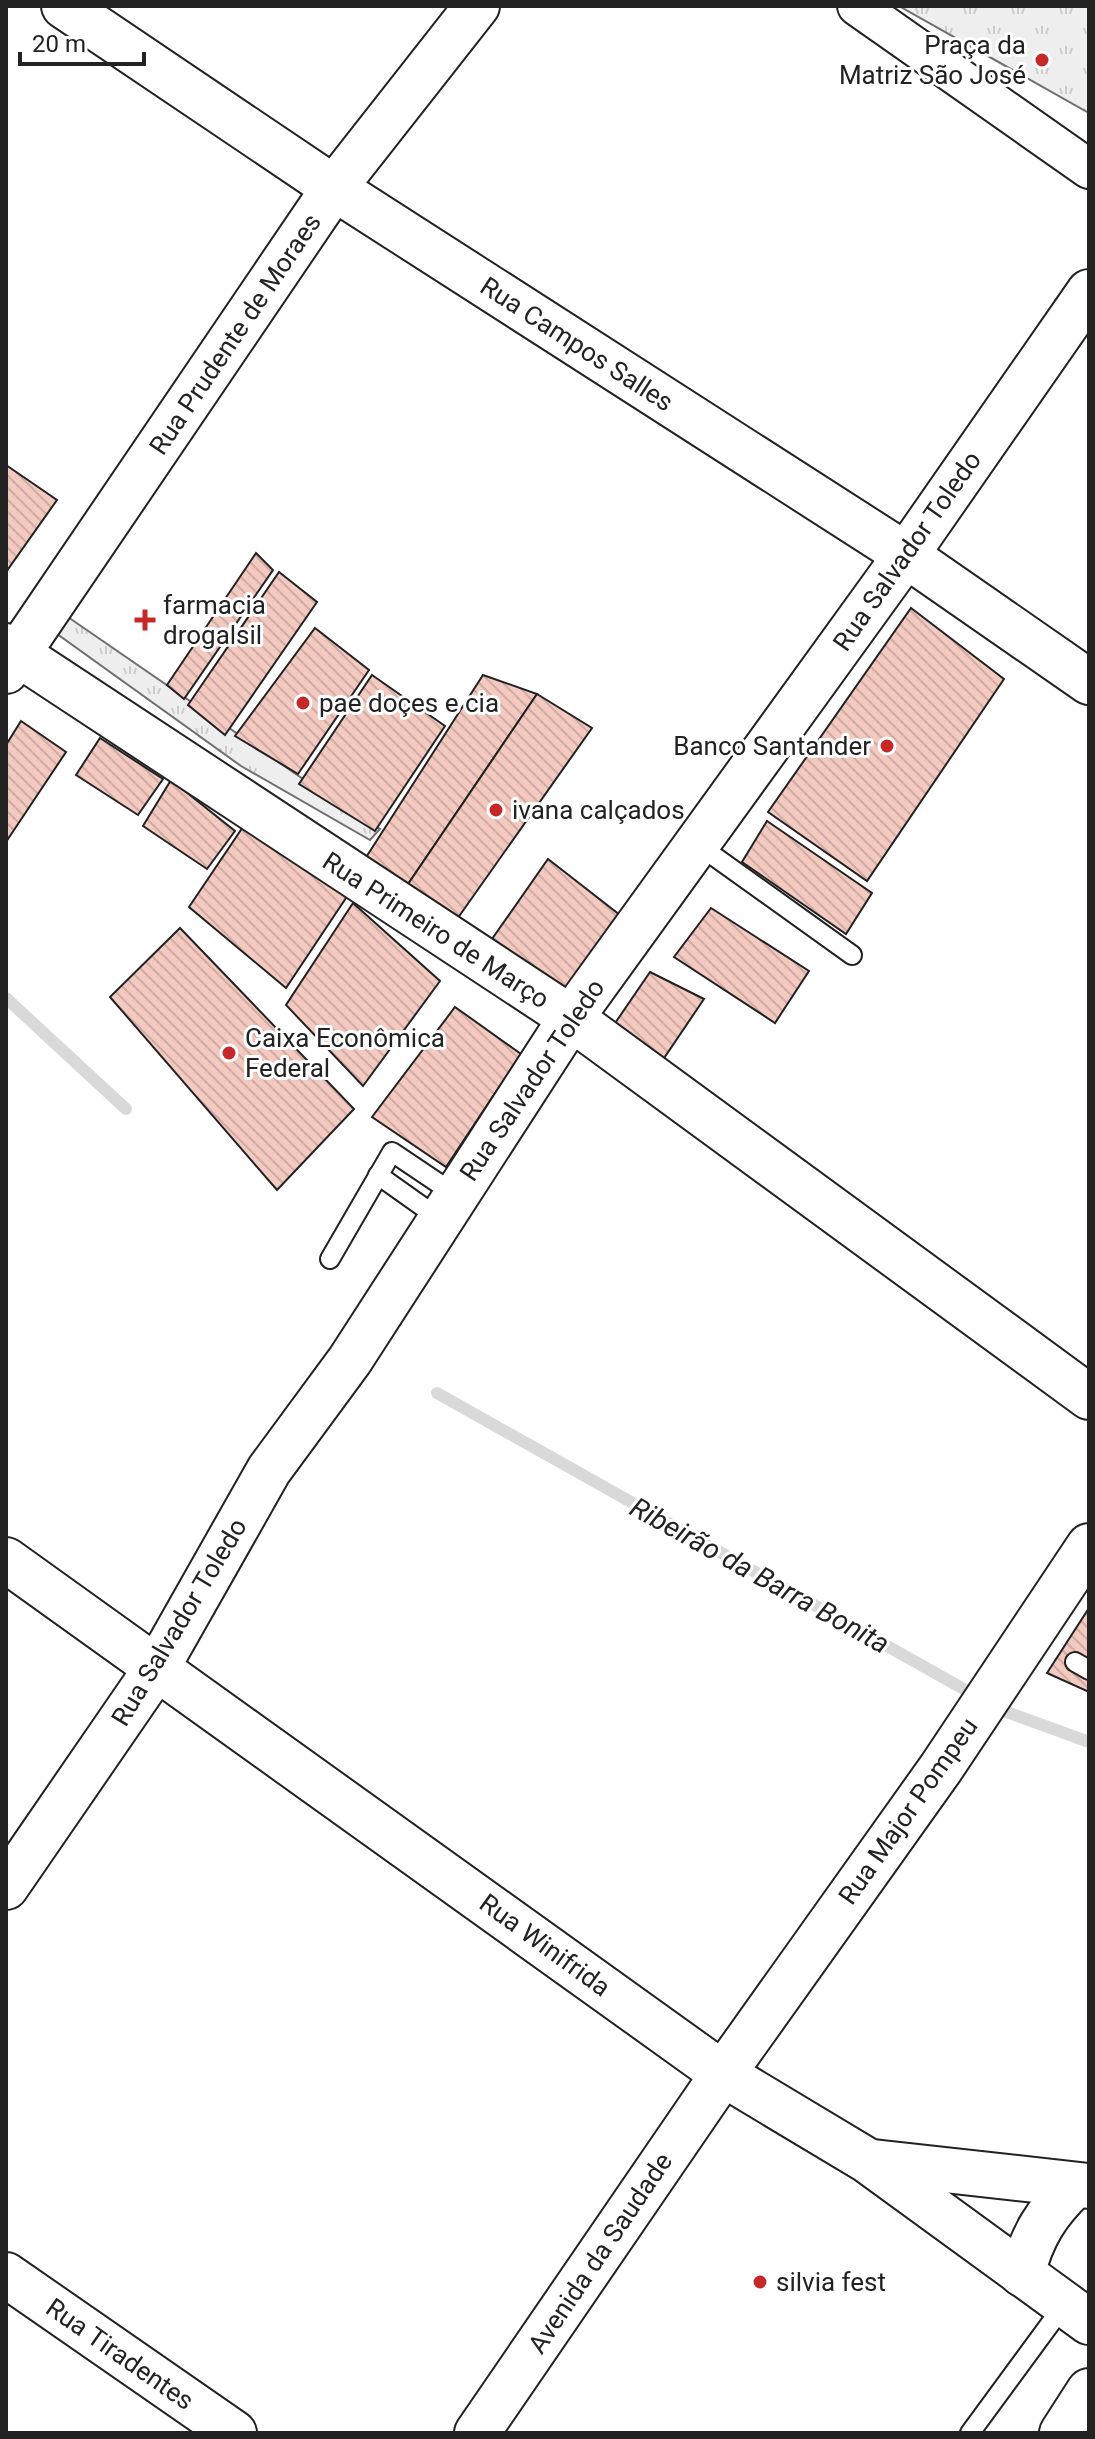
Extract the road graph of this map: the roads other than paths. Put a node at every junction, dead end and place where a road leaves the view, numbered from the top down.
1 (64, 6) edge
2 (477, 6) edge
3 (857, 6) edge
4 (1089, 169) edge
5 (334, 188) junction
6 (1089, 292) edge
7 (906, 555) junction
8 (10, 657) edge
9 (1089, 682) edge
10 (697, 844) junction
11 (852, 955) dead end
12 (571, 1018) junction
13 (378, 1175) junction
14 (448, 1207) junction
15 (330, 1259) dead end
16 (1089, 1397) edge
17 (1089, 1546) edge
18 (6, 1560) edge
19 (158, 1666) junction
20 (6, 1887) edge
21 (723, 2074) junction
22 (868, 2161) junction
23 (1081, 2186) edge
24 (1022, 2274) junction
25 (6, 2275) edge
26 (1077, 2313) edge
27 (1089, 2391) edge
28 (234, 2433) edge
29 (477, 2433) edge
30 (970, 2433) edge
31 (1062, 2433) edge

1 - 5 street, Rua Campos Salles
2 - 5 street, Rua Prudente de Moraes
3 - 4 street
5 - 7 street, Rua Campos Salles
5 - 8 street, Rua Prudente de Moraes
6 - 7 street, Rua Salvador Toledo
7 - 9 street, Rua Campos Salles
7 - 10 street, Rua Salvador Toledo
8 - 12 street, Rua Primeiro de Março
10 - 11 lane
10 - 12 street, Rua Salvador Toledo
12 - 14 street, Rua Salvador Toledo
12 - 16 street, Rua Primeiro de Março
13 - 14 lane
13 - 14 lane
13 - 15 lane
14 - 19 street, Rua Salvador Toledo
17 - 21 street, Rua Major Pompeu
18 - 19 street, Rua Winifrida
19 - 20 street, Rua Salvador Toledo
19 - 21 street, Rua Winifrida
21 - 22 street, Rua Winifrida
21 - 29 street, Avenida da Saudade
22 - 23 street
22 - 24 street, Rua Winifrida
23 - 24 street
24 - 26 street, Rua Winifrida
25 - 28 street, Rua Tiradentes
26 - 30 lane
27 - 31 street

